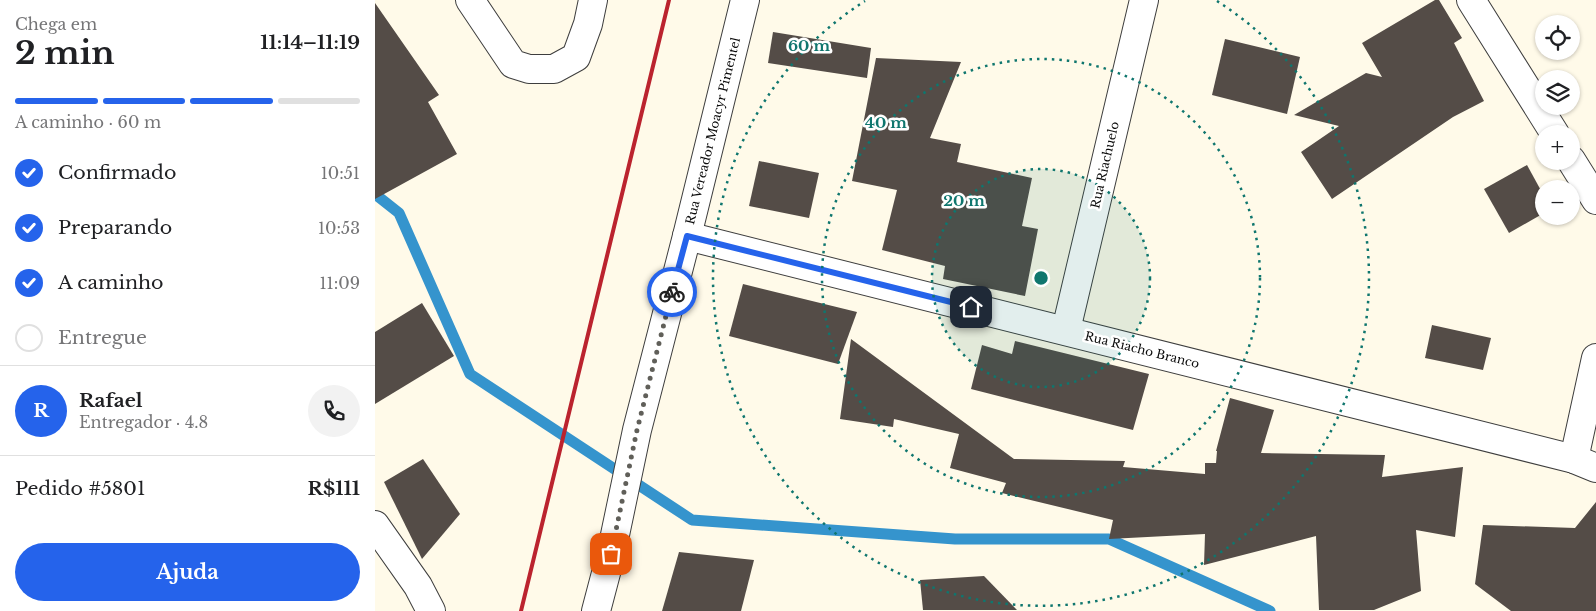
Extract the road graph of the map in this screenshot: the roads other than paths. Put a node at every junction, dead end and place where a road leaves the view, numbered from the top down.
1 (470, 0) edge
2 (593, 0) edge
3 (745, 0) edge
4 (1145, 0) edge
5 (1471, 0) edge
6 (1549, 125) edge
7 (1577, 170) edge
8 (1596, 200) edge
9 (687, 236) junction
10 (1066, 330) junction
11 (1596, 358) edge
12 (1585, 464) edge
13 (375, 525) edge
14 (431, 611) edge
15 (596, 611) edge

1 - 2 street
3 - 9 street, Rua Vereador Moacyr Pimentel
4 - 10 street, Rua Riachuelo
5 - 6 street
7 - 8 street
9 - 10 street, Rua Riacho Branco
9 - 15 street, Rua Vereador Moacyr Pimentel
10 - 12 street, Rua Riacho Branco
11 - 12 street
13 - 14 street

